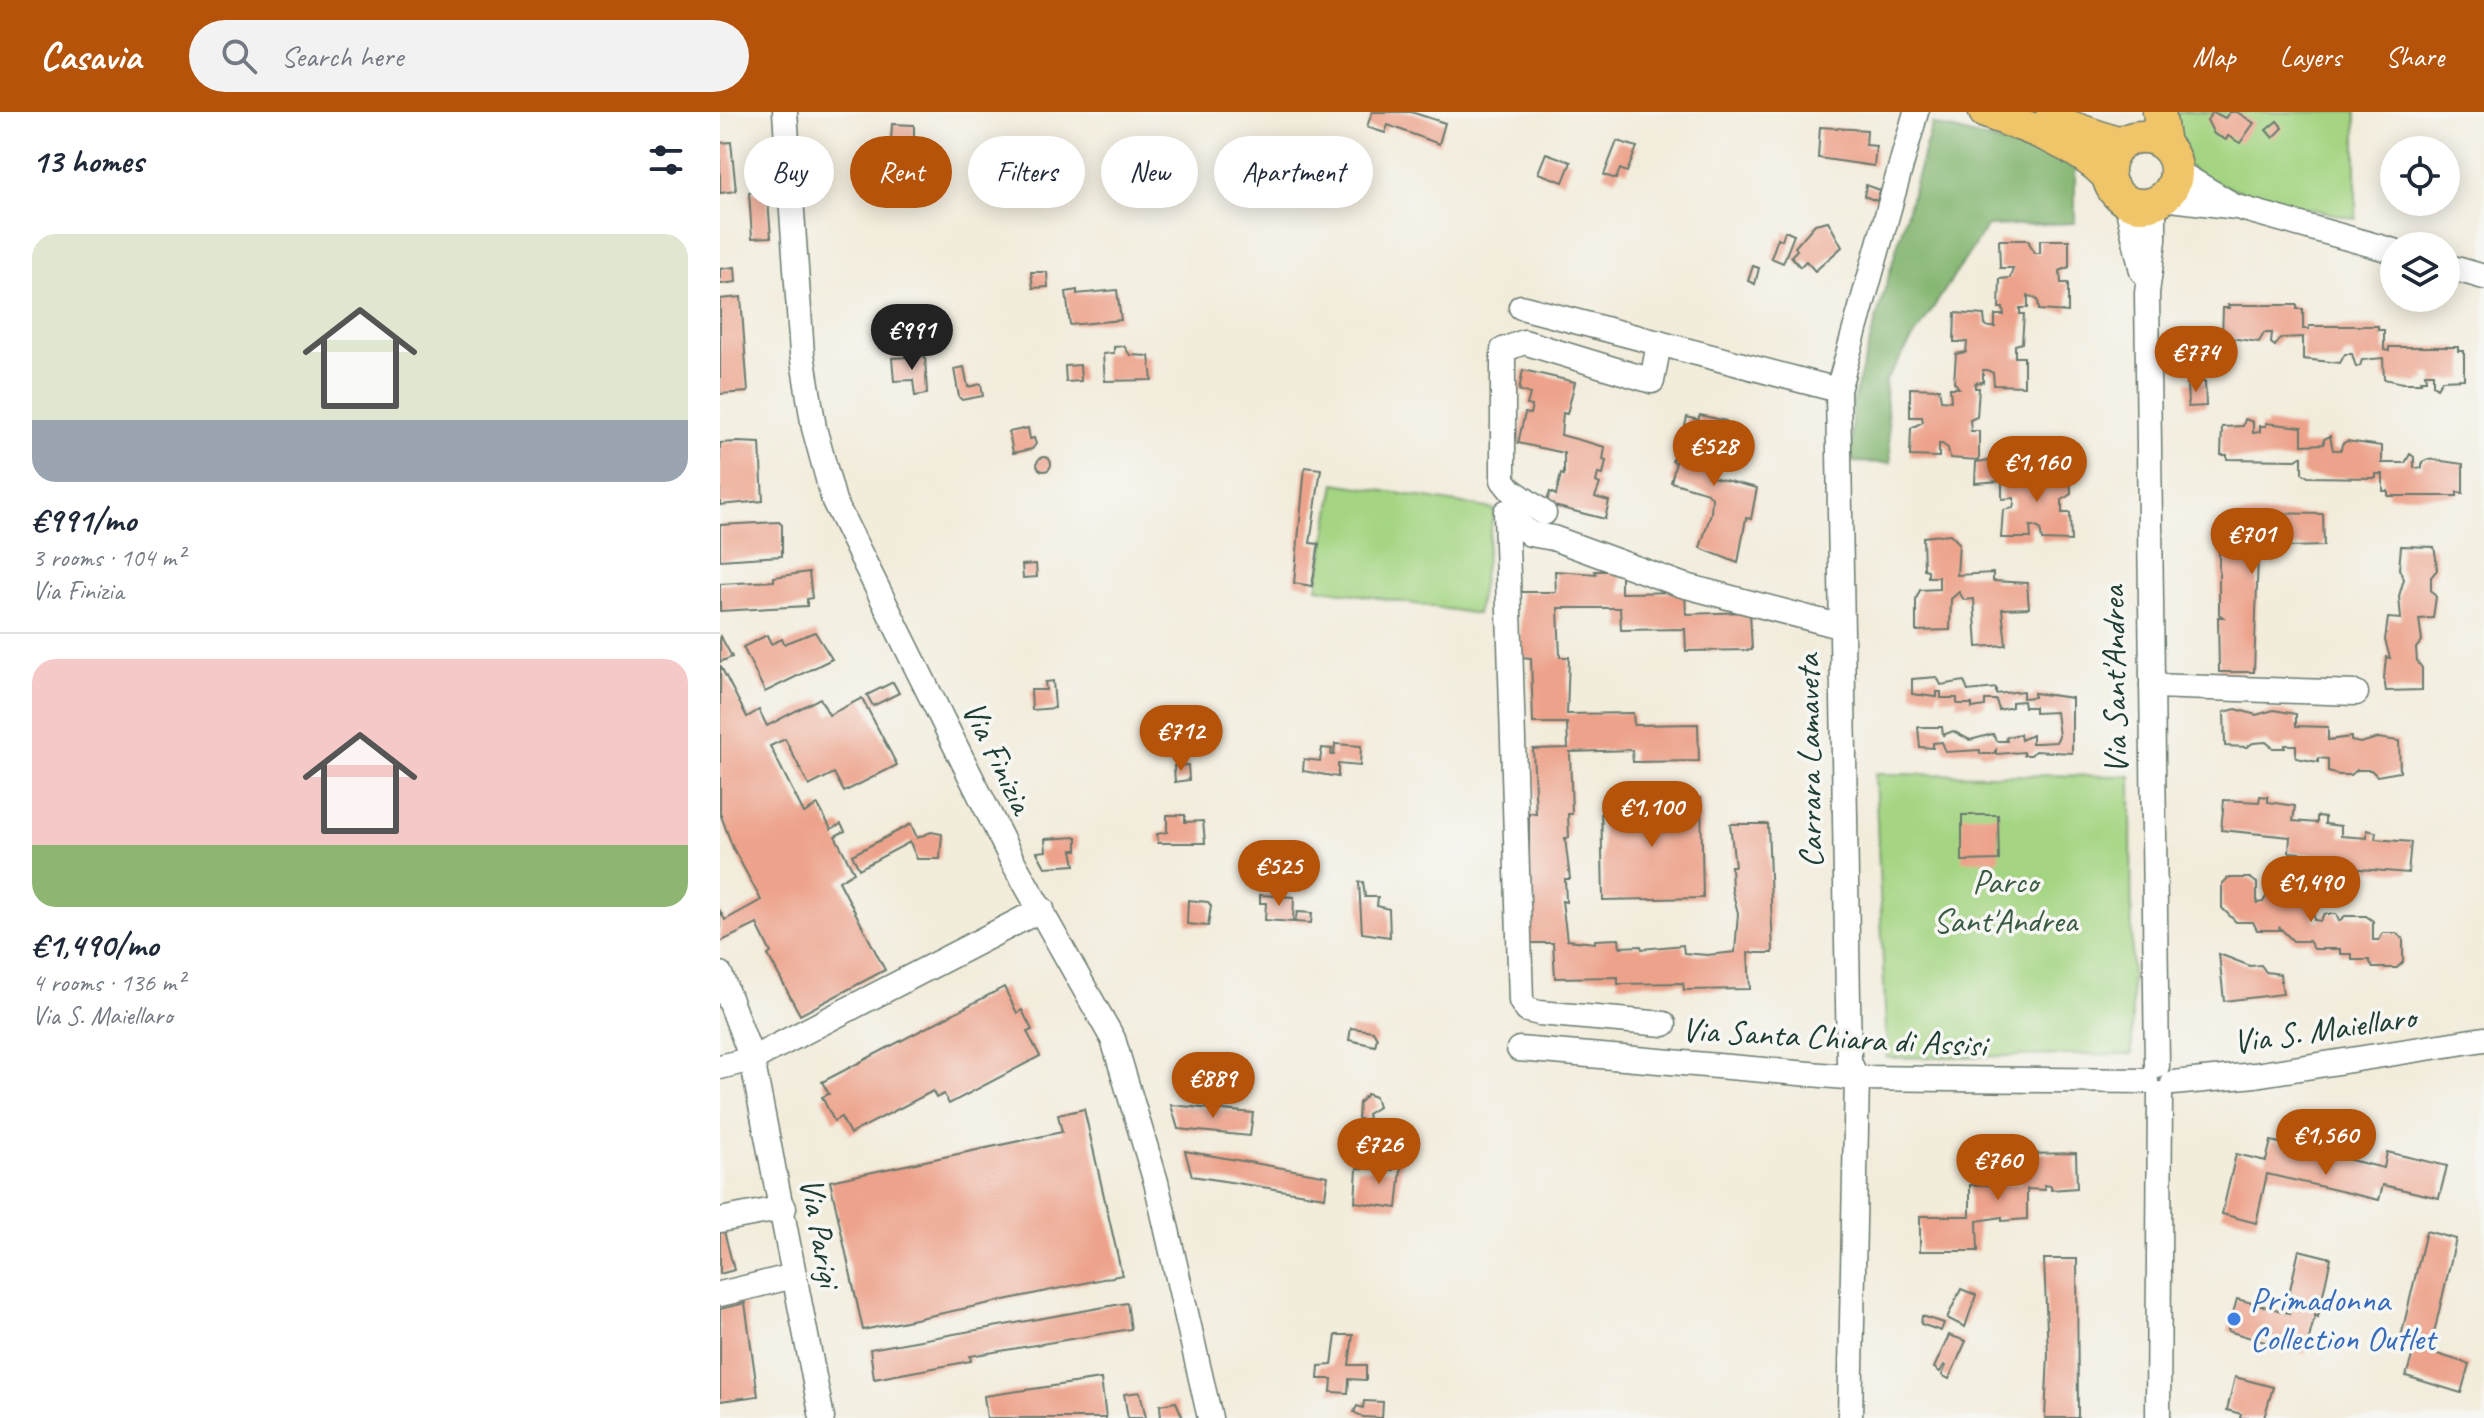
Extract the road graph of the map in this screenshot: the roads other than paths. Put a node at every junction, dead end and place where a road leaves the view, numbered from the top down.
1 (785, 112) edge
2 (1916, 112) edge
3 (1985, 112) edge
4 (2100, 112) edge
5 (2159, 112) edge
6 (2025, 126) junction
7 (2070, 127) junction
8 (2127, 131) edge
9 (2148, 182) junction
10 (2206, 205) junction
11 (2237, 207) junction
12 (2154, 240) junction
13 (2380, 247) edge
14 (2460, 270) edge
15 (2484, 277) edge
16 (2147, 293) junction
17 (1521, 307) dead end
18 (1659, 343) junction
19 (1838, 390) junction
20 (1544, 513) dead end
21 (1839, 626) junction
22 (2152, 686) junction
23 (2356, 693) dead end
24 (1042, 909) junction
25 (720, 974) edge
26 (1664, 1024) dead end
27 (2484, 1039) edge
28 (1519, 1049) dead end
29 (752, 1059) junction
30 (720, 1067) edge
31 (1857, 1078) junction
32 (2159, 1081) junction
33 (784, 1208) junction
34 (720, 1220) edge
35 (794, 1276) junction
36 (720, 1294) edge
37 (822, 1418) edge
38 (1210, 1418) edge
39 (1850, 1418) edge
40 (2158, 1418) edge

1 - 24 street, Via Finizia
2 - 19 street, Carrara Lamaveta
3 - 6 main road
4 - 7 main road
5 - 9 main road, Via Sant'Andrea
6 - 7 main road
6 - 9 main road
7 - 8 main road
8 - 9 main road
8 - 9 main road, Via Sant'Andrea
9 - 10 street
9 - 11 street
9 - 12 street, Via Sant'Andrea
9 - 16 street, Via Sant'Andrea
10 - 11 street
10 - 12 street
11 - 13 street
12 - 16 street, Via Sant'Andrea
14 - 15 street
16 - 22 street, Via Sant'Andrea
17 - 18 street
18 - 19 street
18 - 20 street
19 - 21 street, Carrara Lamaveta
21 - 26 street
21 - 31 street, Carrara Lamaveta
22 - 23 street
22 - 32 street, Via Sant'Andrea
24 - 29 street
24 - 38 street, Via Finizia
25 - 29 street, Via Parigi
27 - 32 street, Via S. Maiellaro
28 - 31 street, Via Santa Chiara di Assisi
29 - 30 street
29 - 33 street, Via Parigi
31 - 32 street, Via Santa Chiara di Assisi
31 - 39 street, Carrara Lamaveta
32 - 40 street, Via Sant'Andrea
33 - 34 street
33 - 35 street, Via Parigi
35 - 36 street
35 - 37 street, Via Parigi

